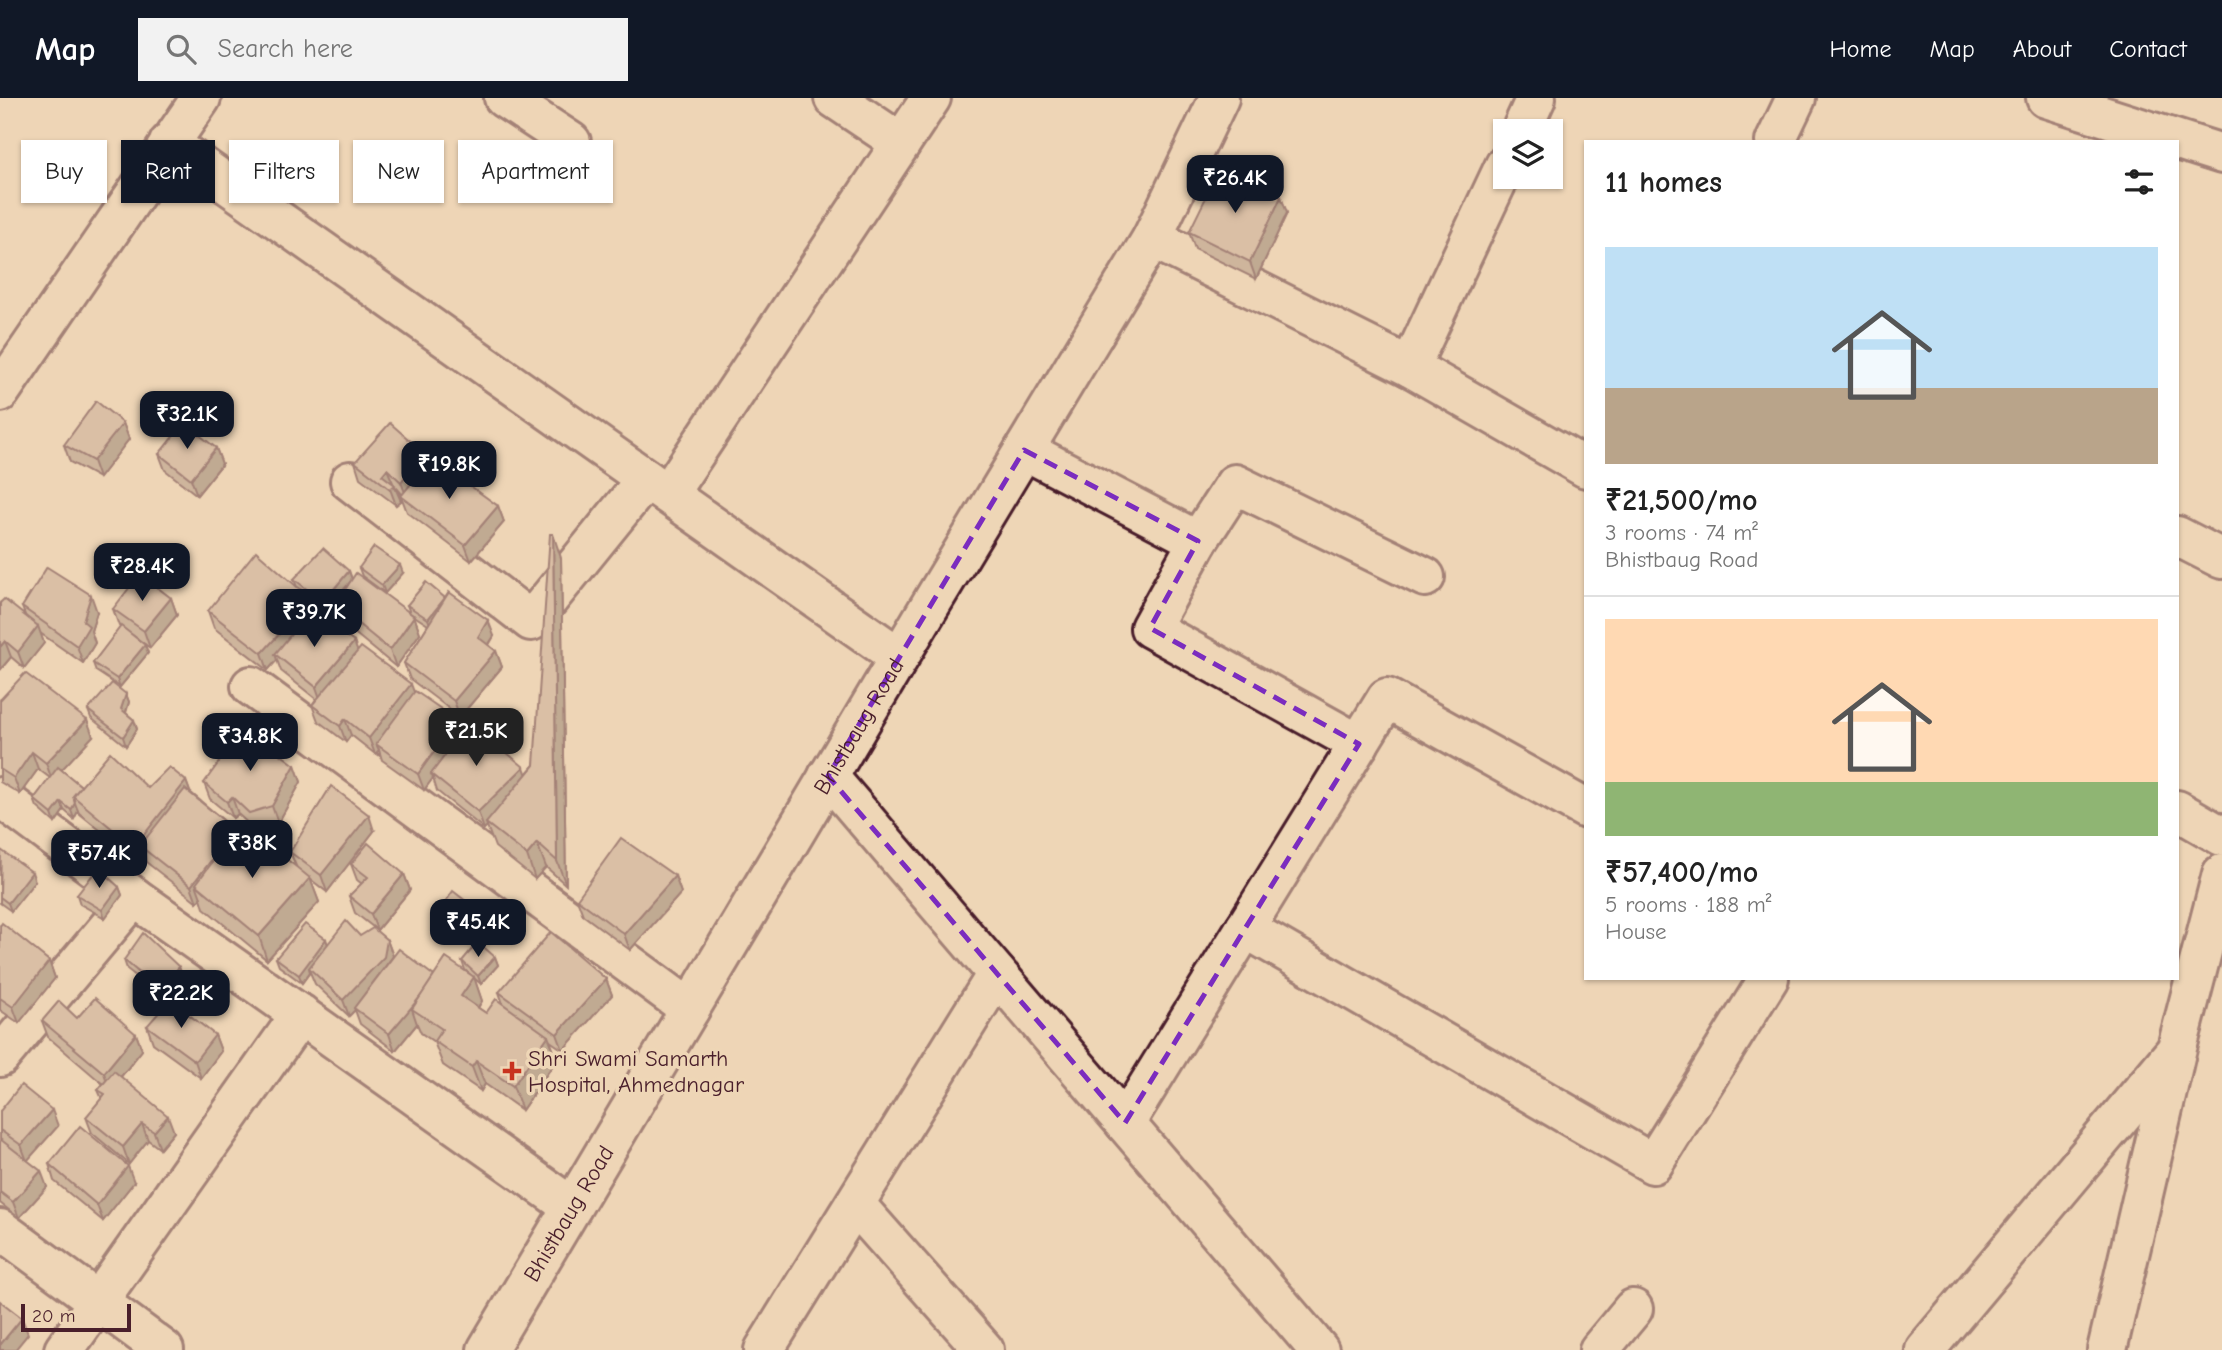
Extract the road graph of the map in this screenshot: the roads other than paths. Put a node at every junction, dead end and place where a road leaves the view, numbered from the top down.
1 (201, 98) edge
2 (504, 98) edge
3 (834, 98) edge
4 (931, 98) edge
5 (1219, 98) edge
6 (1536, 98) edge
7 (1796, 98) edge
8 (2046, 98) edge
9 (1526, 119) edge
10 (171, 140) edge
11 (568, 140) edge
12 (1776, 140) edge
13 (901, 143) junction
14 (2222, 153) edge
15 (215, 175) edge
16 (1493, 189) edge
17 (128, 203) edge
18 (1152, 238) junction
19 (1410, 367) junction
20 (0, 392) edge
21 (1024, 450) junction
22 (1584, 467) edge
23 (351, 481) dead end
24 (657, 486) junction
25 (2179, 537) edge
26 (1198, 541) junction
27 (2222, 559) edge
28 (1425, 577) dead end
29 (899, 657) junction
30 (251, 686) dead end
31 (1359, 744) junction
32 (828, 776) junction
33 (0, 797) edge
34 (1584, 808) edge
35 (2179, 811) edge
36 (2222, 836) edge
37 (2222, 874) edge
38 (134, 897) junction
39 (1245, 929) junction
40 (997, 974) junction
41 (1768, 980) edge
42 (690, 1009) junction
43 (301, 1014) junction
44 (2178, 1048) junction
45 (0, 1057) edge
46 (1125, 1122) junction
47 (855, 1204) junction
48 (572, 1207) junction
49 (0, 1229) edge
50 (98, 1301) junction
51 (1633, 1310) dead end
52 (64, 1350) edge
53 (164, 1350) edge
54 (487, 1350) edge
55 (764, 1350) edge
56 (984, 1350) edge
57 (1319, 1350) edge
58 (1599, 1350) edge
59 (1925, 1350) edge
60 (2108, 1350) edge

1 - 10 street
2 - 11 street
3 - 13 street
4 - 13 street
5 - 18 street, Bhistbaug Road
6 - 9 street
7 - 12 street
8 - 14 street
13 - 24 street
15 - 24 street
16 - 19 street
17 - 20 street
18 - 19 street
18 - 21 street, Bhistbaug Road
19 - 22 street
21 - 26 street
21 - 29 street, Bhistbaug Road
23 - 24 street
24 - 29 street
25 - 27 street
26 - 28 street
26 - 31 street
29 - 32 street, Bhistbaug Road
30 - 42 street
31 - 34 street
31 - 39 street
32 - 40 street
32 - 42 street, Bhistbaug Road
33 - 38 street
35 - 36 street
37 - 44 street
38 - 43 street
38 - 45 street
39 - 41 street
39 - 46 street
40 - 46 street
40 - 47 street
42 - 48 street, Bhistbaug Road
43 - 48 street
43 - 50 street
44 - 59 street
44 - 60 street
46 - 57 street
47 - 55 street
47 - 56 street
48 - 54 street, Bhistbaug Road
49 - 50 street
50 - 52 street
50 - 53 street
51 - 58 street

